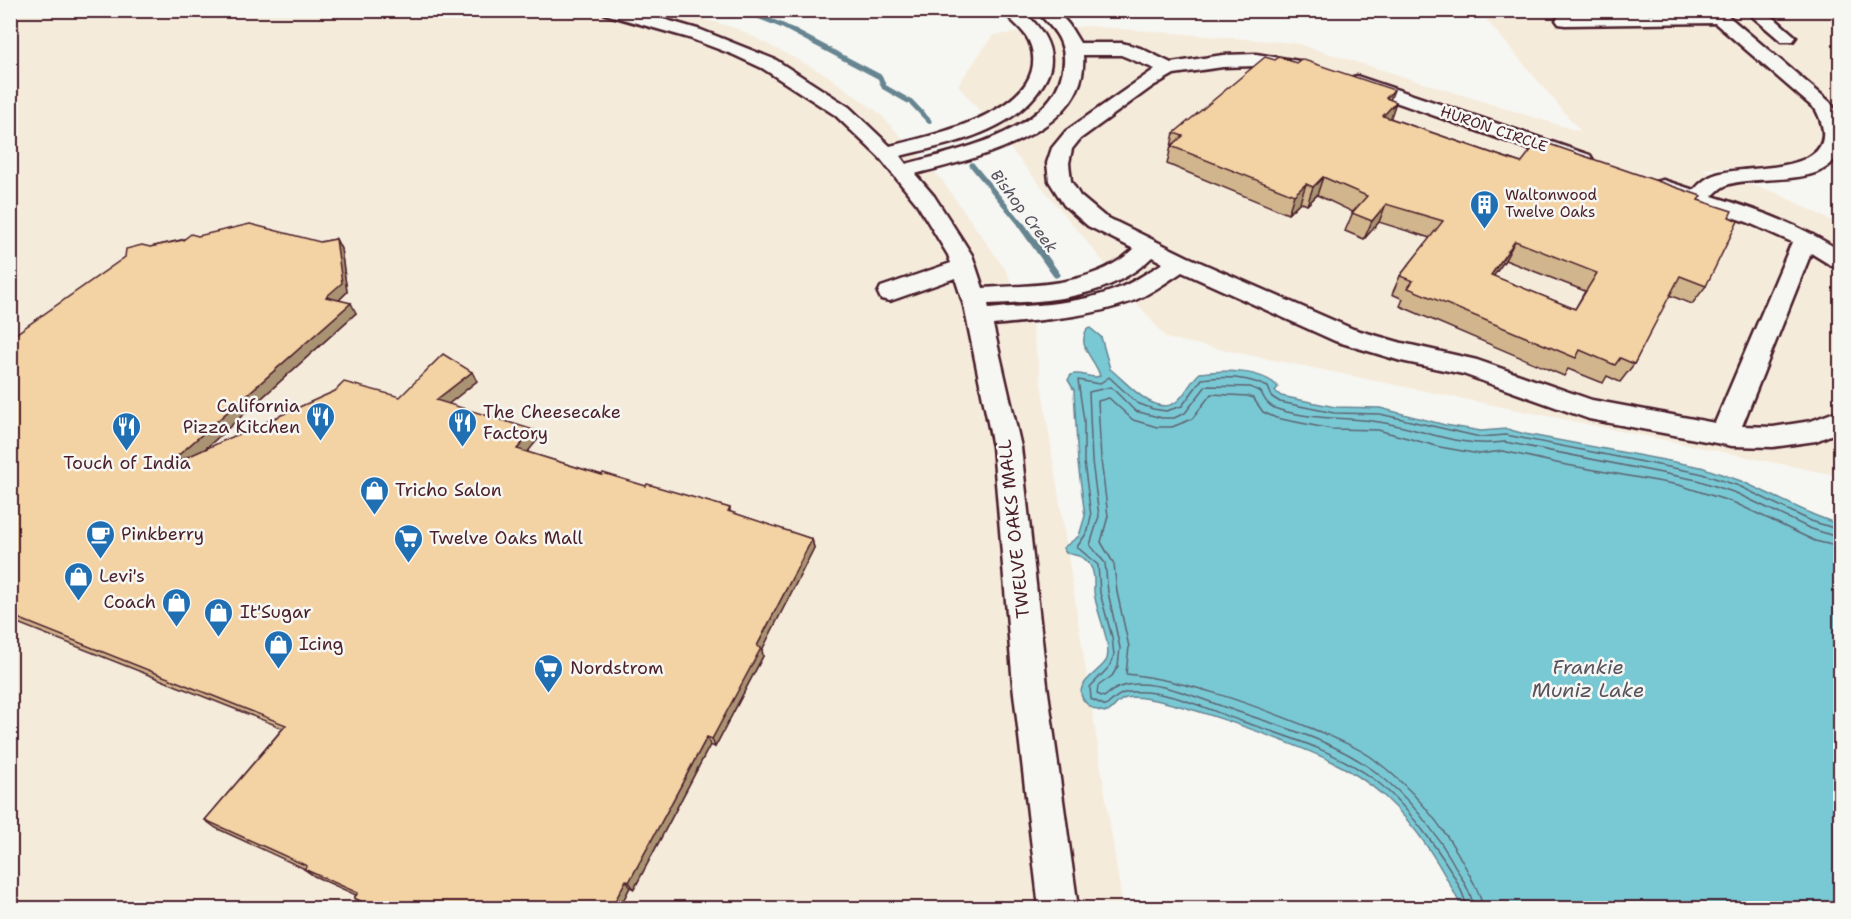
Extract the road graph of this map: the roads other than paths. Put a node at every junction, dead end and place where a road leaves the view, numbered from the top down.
1 (611, 10) edge
2 (1011, 10) edge
3 (1045, 10) edge
4 (1753, 10) edge
5 (1715, 14) edge
6 (1565, 20) dead end
7 (1787, 38) dead end
8 (1073, 49) junction
9 (1169, 69) junction
10 (1321, 71) edge
11 (1343, 78) edge
12 (893, 162) junction
13 (1597, 165) edge
14 (1642, 180) edge
15 (1697, 199) junction
16 (1805, 239) junction
17 (1149, 247) junction
18 (1840, 261) edge
19 (1180, 262) junction
20 (963, 267) junction
21 (890, 293) dead end
22 (976, 308) junction
23 (1840, 420) edge
24 (1724, 435) junction
25 (1058, 909) edge

1 - 12 street, TWELVE OAKS MALL
2 - 12 street
3 - 8 street
4 - 7 street
5 - 6 street
5 - 15 street
8 - 9 street
8 - 12 street
9 - 10 street
9 - 17 street
11 - 13 street, HURON CIRCLE
12 - 20 street, TWELVE OAKS MALL
14 - 15 street
15 - 16 street
16 - 18 street
16 - 24 street
17 - 19 street
17 - 22 street
19 - 22 street
19 - 24 street
20 - 21 street
20 - 22 street, TWELVE OAKS MALL
22 - 25 street, TWELVE OAKS MALL
23 - 24 street

